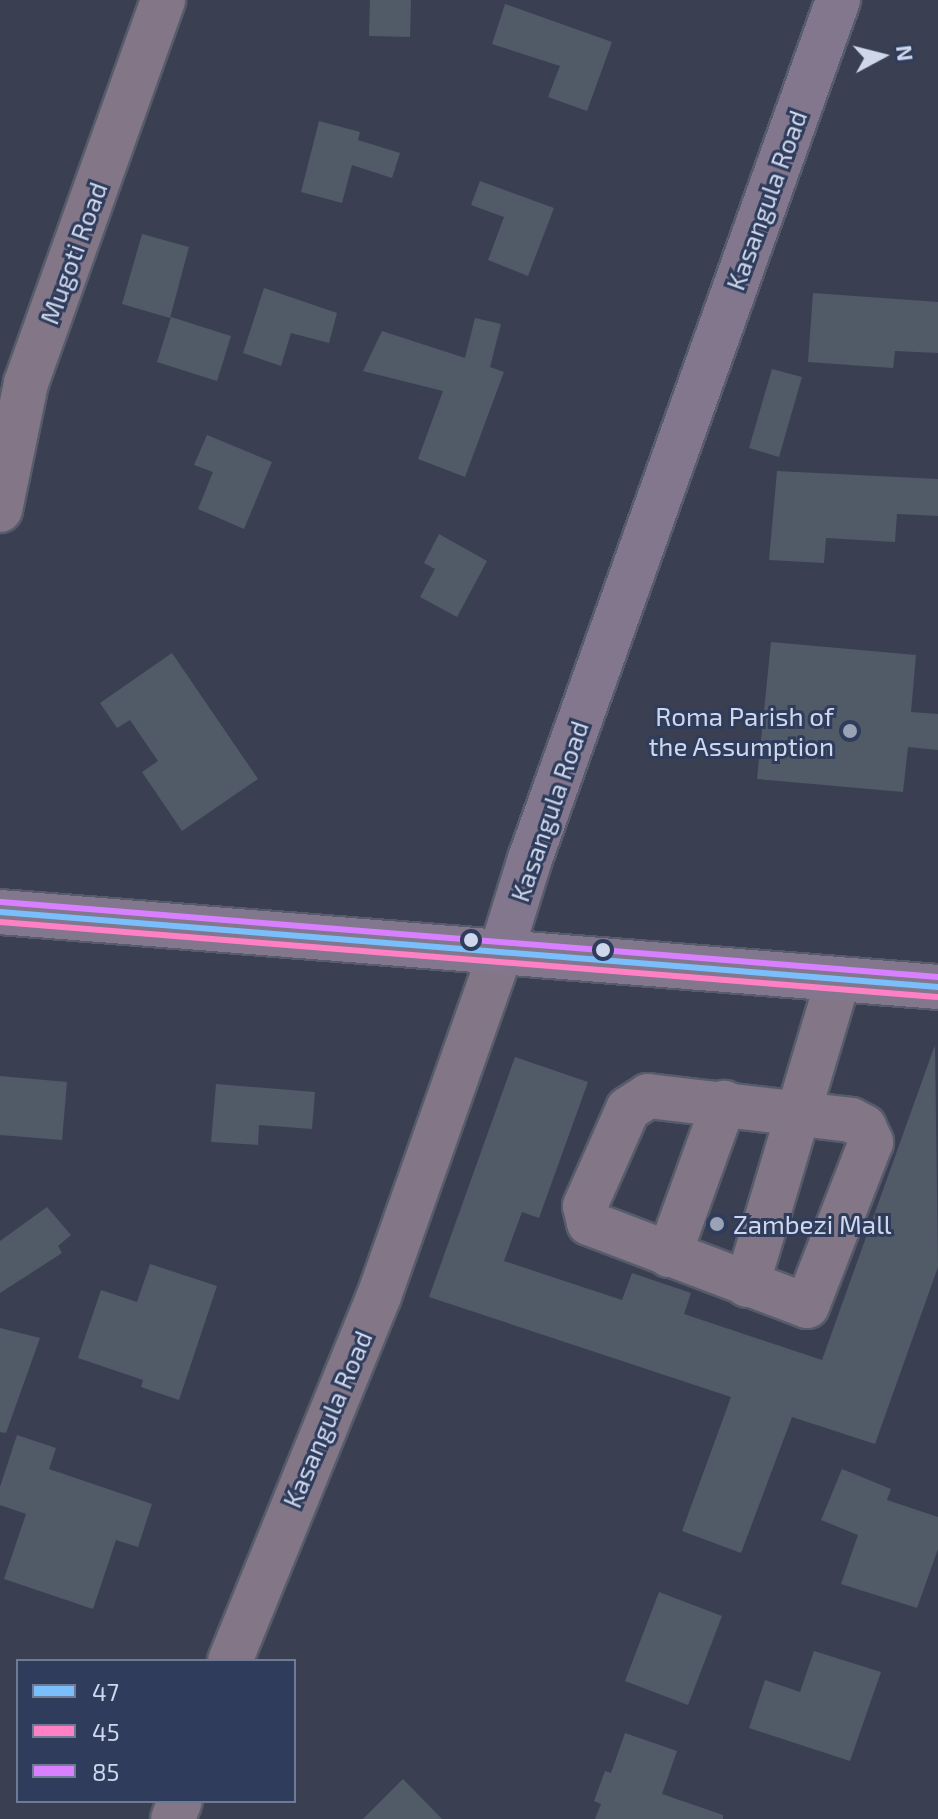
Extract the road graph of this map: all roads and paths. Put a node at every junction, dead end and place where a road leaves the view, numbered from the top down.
1 (163, 0) edge
2 (838, 0) edge
3 (0, 510) edge
4 (0, 912) edge
5 (501, 952) junction
6 (838, 980) junction
7 (938, 987) edge
8 (724, 1103) junction
9 (800, 1114) junction
10 (669, 1255) junction
11 (747, 1285) junction
12 (231, 1659) edge

1 - 3 street, Mugoti Road
2 - 5 main road, Kasangula Road
4 - 5 main road
5 - 6 main road
5 - 12 street, Kasangula Road
6 - 7 main road
6 - 9 street
8 - 9 street
8 - 10 street
8 - 10 street
9 - 11 street
9 - 11 street
10 - 11 street

